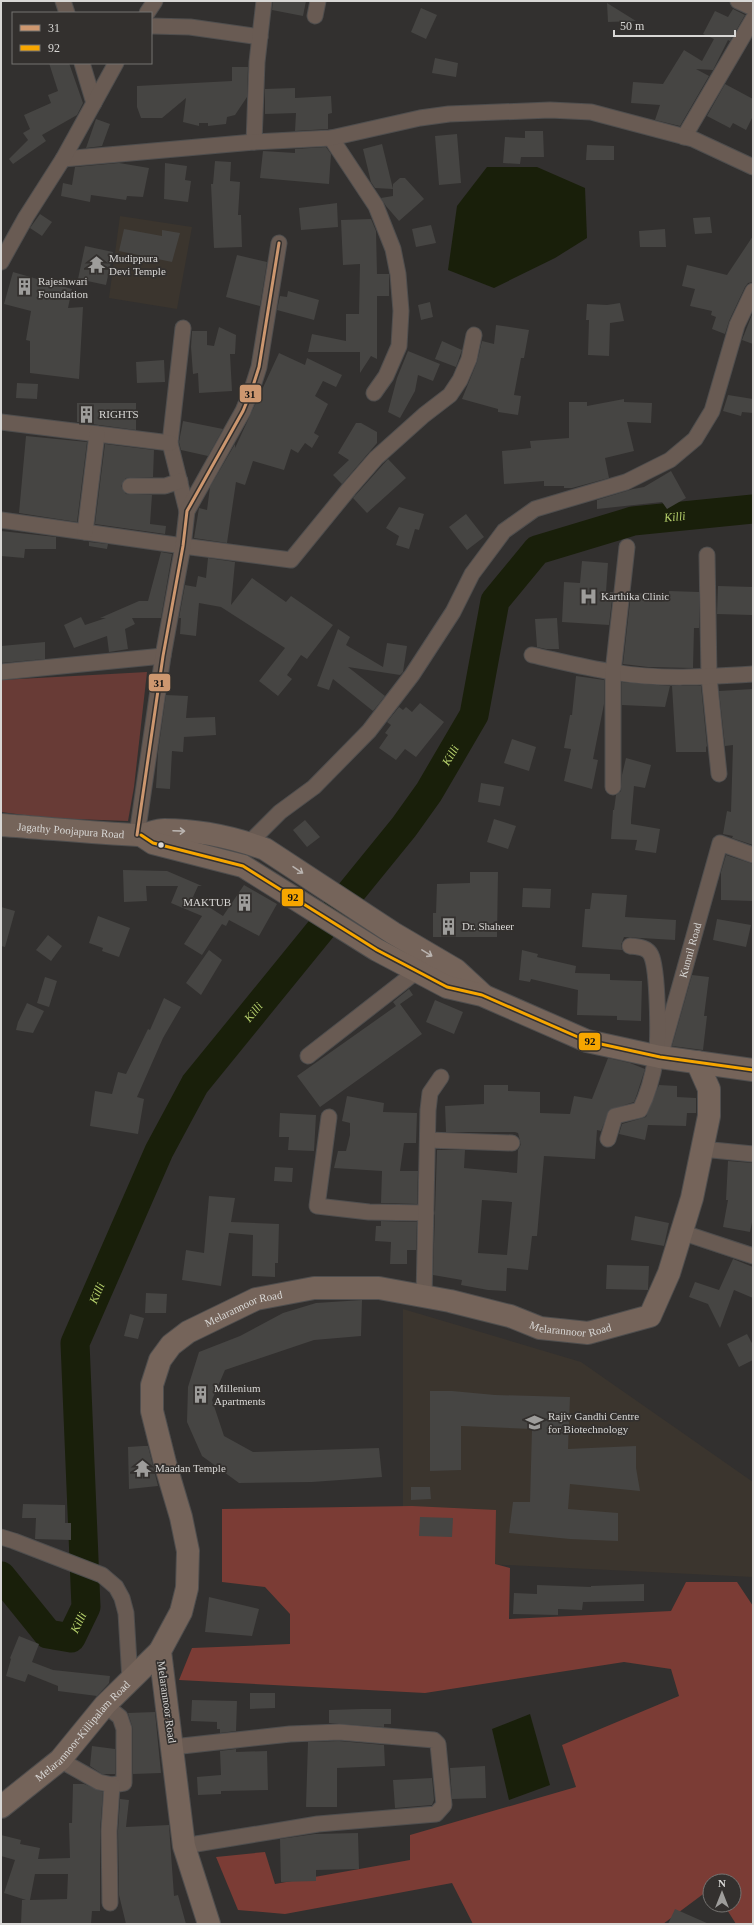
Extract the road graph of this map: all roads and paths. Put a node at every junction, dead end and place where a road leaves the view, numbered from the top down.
1 (64, 1) edge
2 (155, 1) edge
3 (264, 1) edge
4 (738, 1) edge
5 (753, 8) edge
6 (67, 12) edge
7 (148, 12) edge
8 (753, 19) edge
9 (152, 26) edge
10 (260, 37) junction
11 (82, 64) edge
12 (115, 64) edge
13 (94, 103) junction
14 (684, 137) junction
15 (331, 138) junction
16 (254, 142) junction
17 (63, 159) junction
18 (753, 167) edge
19 (279, 243) dead end
20 (1, 262) edge
21 (753, 291) edge
22 (183, 328) dead end
23 (474, 335) dead end
24 (374, 393) dead end
25 (1, 422) edge
26 (97, 434) junction
27 (170, 443) junction
28 (180, 481) junction
29 (130, 486) dead end
30 (187, 512) junction
31 (1, 520) edge
32 (85, 532) junction
33 (183, 546) junction
34 (627, 547) dead end
35 (707, 555) dead end
36 (532, 655) dead end
37 (163, 656) junction
38 (1, 672) edge
39 (613, 672) junction
40 (753, 674) edge
41 (709, 677) junction
42 (719, 774) dead end
43 (613, 786) dead end
44 (1, 825) edge
45 (139, 835) junction
46 (257, 846) junction
47 (753, 855) edge
48 (630, 946) dead end
49 (417, 971) junction
50 (482, 995) junction
51 (308, 1056) dead end
52 (658, 1057) junction
53 (697, 1062) junction
54 (753, 1070) edge
55 (441, 1077) dead end
56 (329, 1117) dead end
57 (608, 1139) dead end
58 (428, 1140) junction
59 (512, 1143) dead end
60 (702, 1149) junction
61 (753, 1154) edge
62 (426, 1213) junction
63 (681, 1232) junction
64 (753, 1256) edge
65 (424, 1297) junction
66 (1, 1537) edge
67 (160, 1651) junction
68 (130, 1680) junction
69 (105, 1705) junction
70 (173, 1747) junction
71 (60, 1760) junction
72 (112, 1785) junction
73 (1, 1807) edge
74 (184, 1846) junction
75 (110, 1903) dead end
76 (209, 1924) edge

1 - 6 street
2 - 7 street
3 - 10 street
4 - 5 street
8 - 14 street
9 - 10 street
10 - 16 street
11 - 13 street
12 - 13 street
13 - 17 street
14 - 15 street
14 - 18 street
15 - 16 street
15 - 24 street
16 - 17 street
17 - 20 street
19 - 30 street
21 - 46 street
22 - 27 street
23 - 33 street
25 - 26 street
26 - 27 street
26 - 32 street
27 - 28 street
28 - 29 street
28 - 30 street
30 - 33 street
31 - 32 street
32 - 33 street
33 - 37 street
34 - 39 street
35 - 41 street
36 - 39 street
37 - 38 street
37 - 45 street
39 - 41 street
39 - 43 street
40 - 41 street
41 - 42 street
44 - 45 street, Jagathy Poojapura Road
45 -> 46 street
45 - 49 street
46 -> 50 street
47 - 52 street, Kunnil Road
48 - 52 street
49 - 50 street
49 - 51 street
50 - 52 street
52 - 53 street
52 - 57 street
53 - 54 street
53 - 60 street, Melarannoor Road
55 - 58 street
56 - 62 street
58 - 59 street
58 - 62 street
60 - 61 street
60 - 63 street, Melarannoor Road
62 - 65 street
63 - 64 street
63 - 65 street, Melarannoor Road
65 - 67 street, Melarannoor Road
66 - 68 street
67 - 68 street, Melarannoor-Killipalam Road
67 - 70 street, Melarannoor Road
68 - 69 street, Melarannoor-Killipalam Road
69 - 71 street, Melarannoor-Killipalam Road
69 - 72 street
70 - 74 street, Melarannoor Road
70 - 74 street
71 - 72 street
71 - 73 street, Melarannoor-Killipalam Road
72 - 75 street
74 - 76 street, Melarannoor Road

